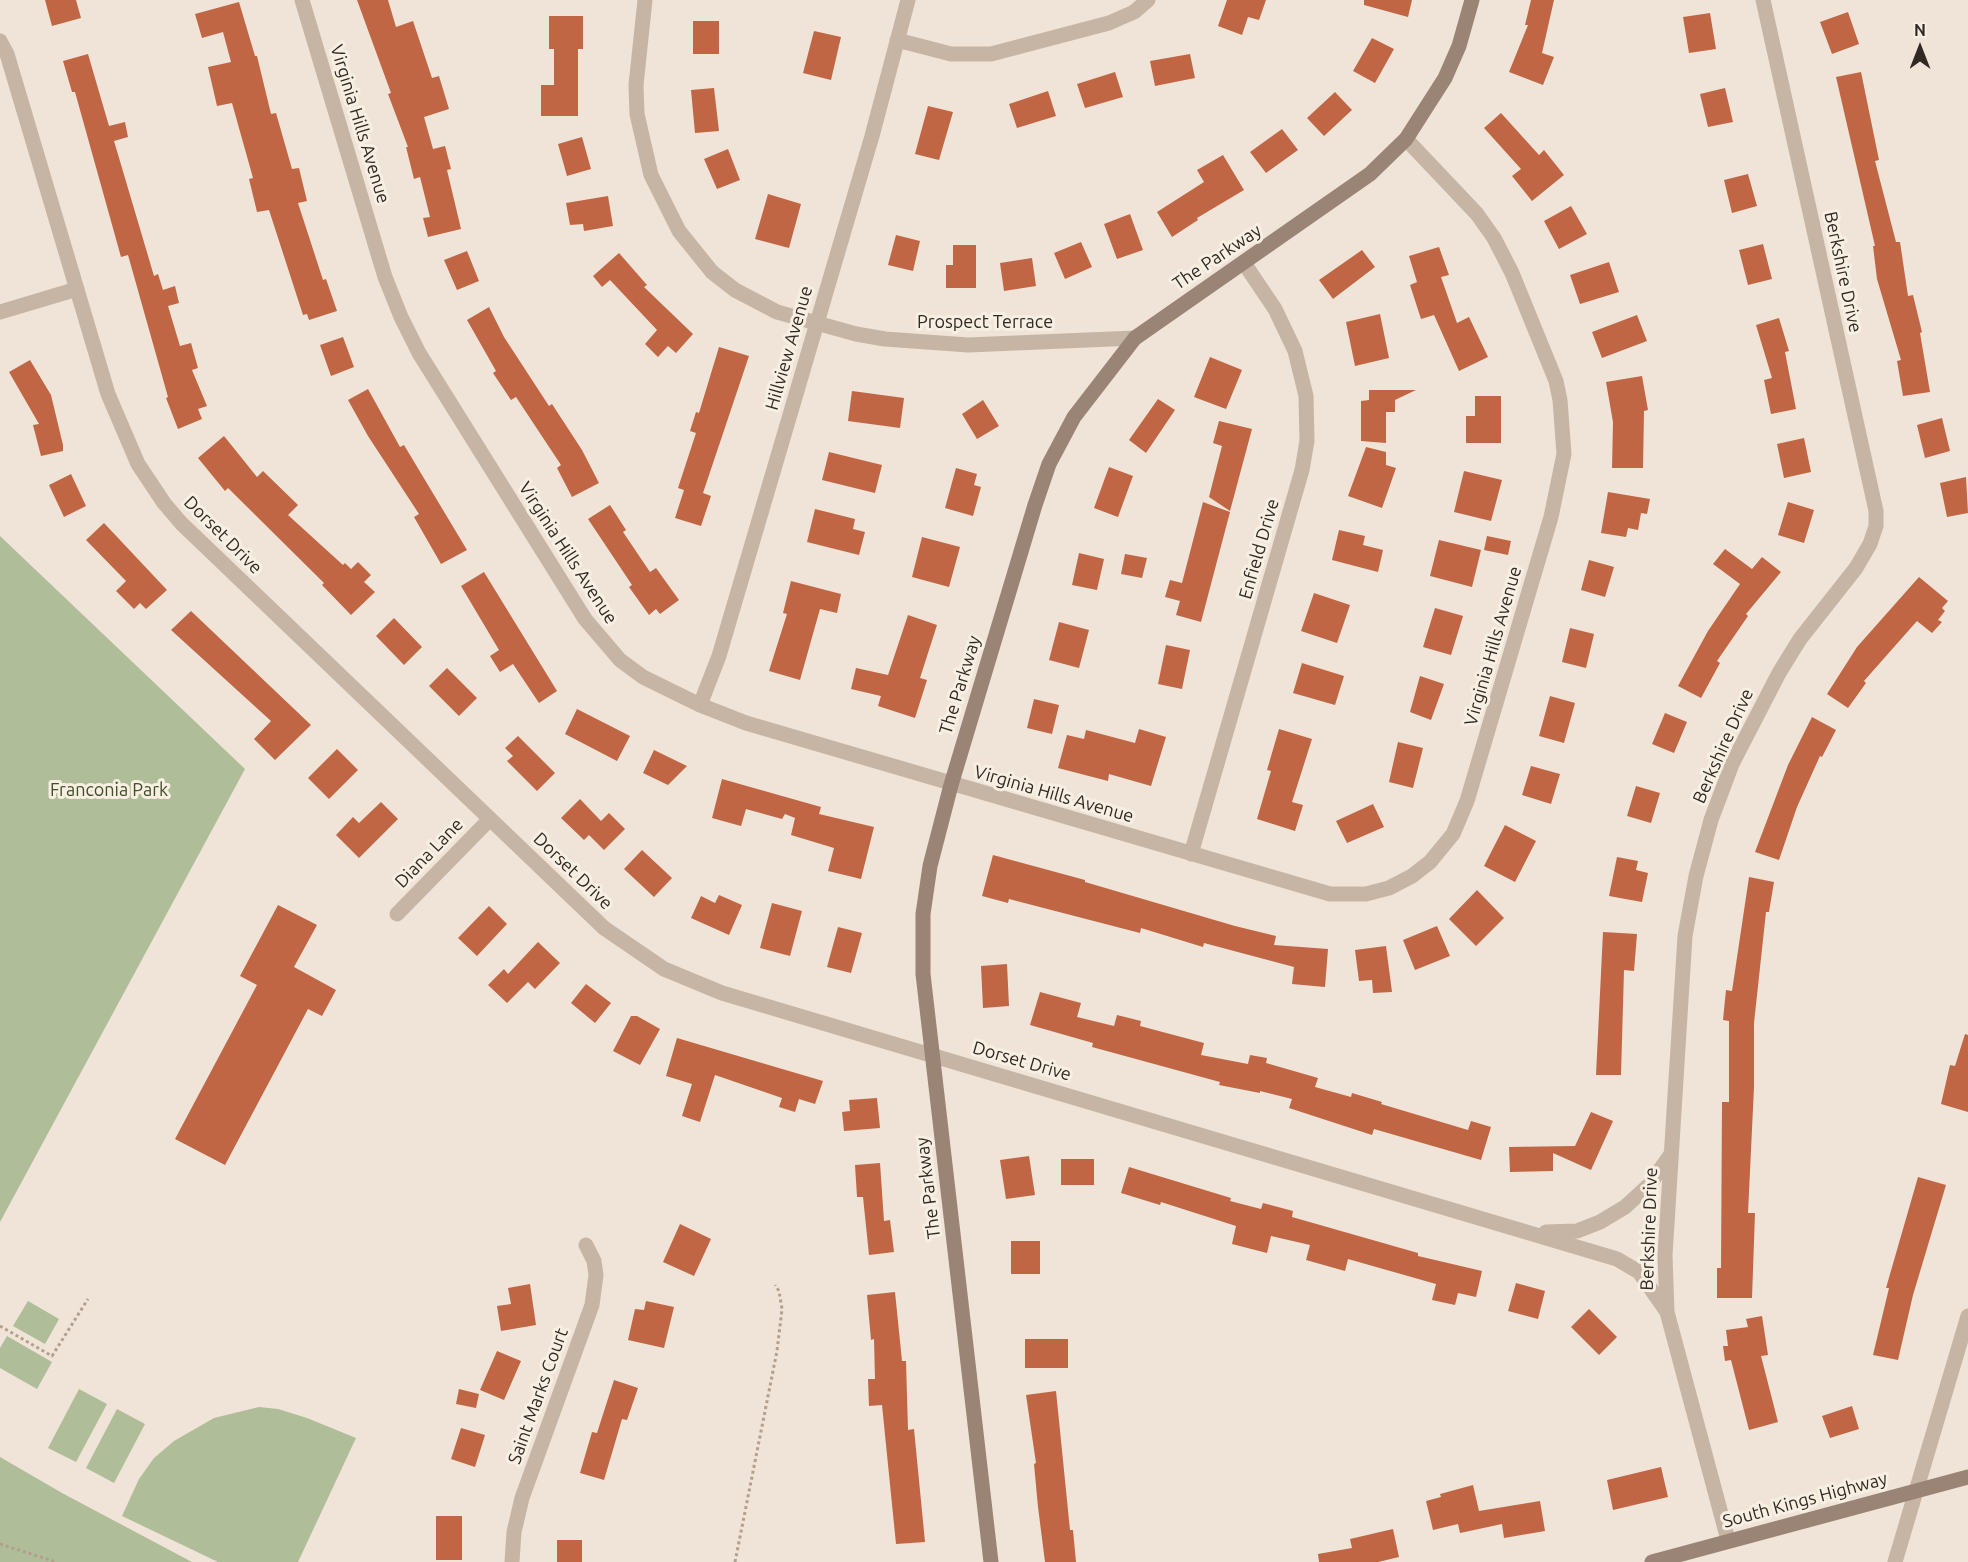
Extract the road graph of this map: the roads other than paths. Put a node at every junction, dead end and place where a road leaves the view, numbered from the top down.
1 (302, 0) edge
2 (645, 0) edge
3 (908, 0) edge
4 (1148, 0) edge
5 (1473, 0) edge
6 (1764, 0) edge
7 (0, 40) edge
8 (897, 40) junction
9 (1406, 139) junction
10 (1244, 263) junction
11 (77, 289) junction
12 (0, 312) edge
13 (817, 323) junction
14 (1135, 338) junction
15 (700, 705) junction
16 (951, 785) junction
17 (490, 819) junction
18 (1191, 854) junction
19 (397, 914) dead end
20 (932, 1055) junction
21 (1671, 1153) junction
22 (1534, 1233) junction
23 (586, 1245) dead end
24 (1667, 1312) junction
25 (1968, 1316) edge
26 (1968, 1476) edge
27 (1916, 1490) junction
28 (1728, 1540) junction
29 (512, 1562) edge
30 (991, 1562) edge
31 (1653, 1562) edge
32 (1895, 1562) edge

1 - 15 street, Virginia Hills Avenue
2 - 13 street, Prospect Terrace
3 - 8 street, Hillview Avenue
4 - 8 street
5 - 9 street, The Parkway
6 - 21 street, Berkshire Drive
7 - 11 street, Dorset Drive
8 - 13 street, Hillview Avenue
9 - 10 street, The Parkway
9 - 18 street, Virginia Hills Avenue
10 - 14 street, The Parkway
10 - 18 street, Enfield Drive
11 - 12 street
11 - 17 street, Dorset Drive
13 - 14 street, Prospect Terrace
13 - 15 street, Hillview Avenue
14 - 16 street, The Parkway
15 - 16 street, Virginia Hills Avenue
16 - 18 street, Virginia Hills Avenue
16 - 20 street, The Parkway
17 - 19 street, Diana Lane
17 - 20 street, Dorset Drive
20 - 22 street, Dorset Drive
20 - 30 street, The Parkway
21 - 22 street, Dorset Drive
21 - 24 street, Berkshire Drive
22 - 24 street, Dorset Drive
23 - 29 street, Saint Marks Court
24 - 28 street, Berkshire Drive
25 - 27 street
26 - 27 street, South Kings Highway
27 - 28 street, South Kings Highway
27 - 32 street
28 - 31 street, South Kings Highway

